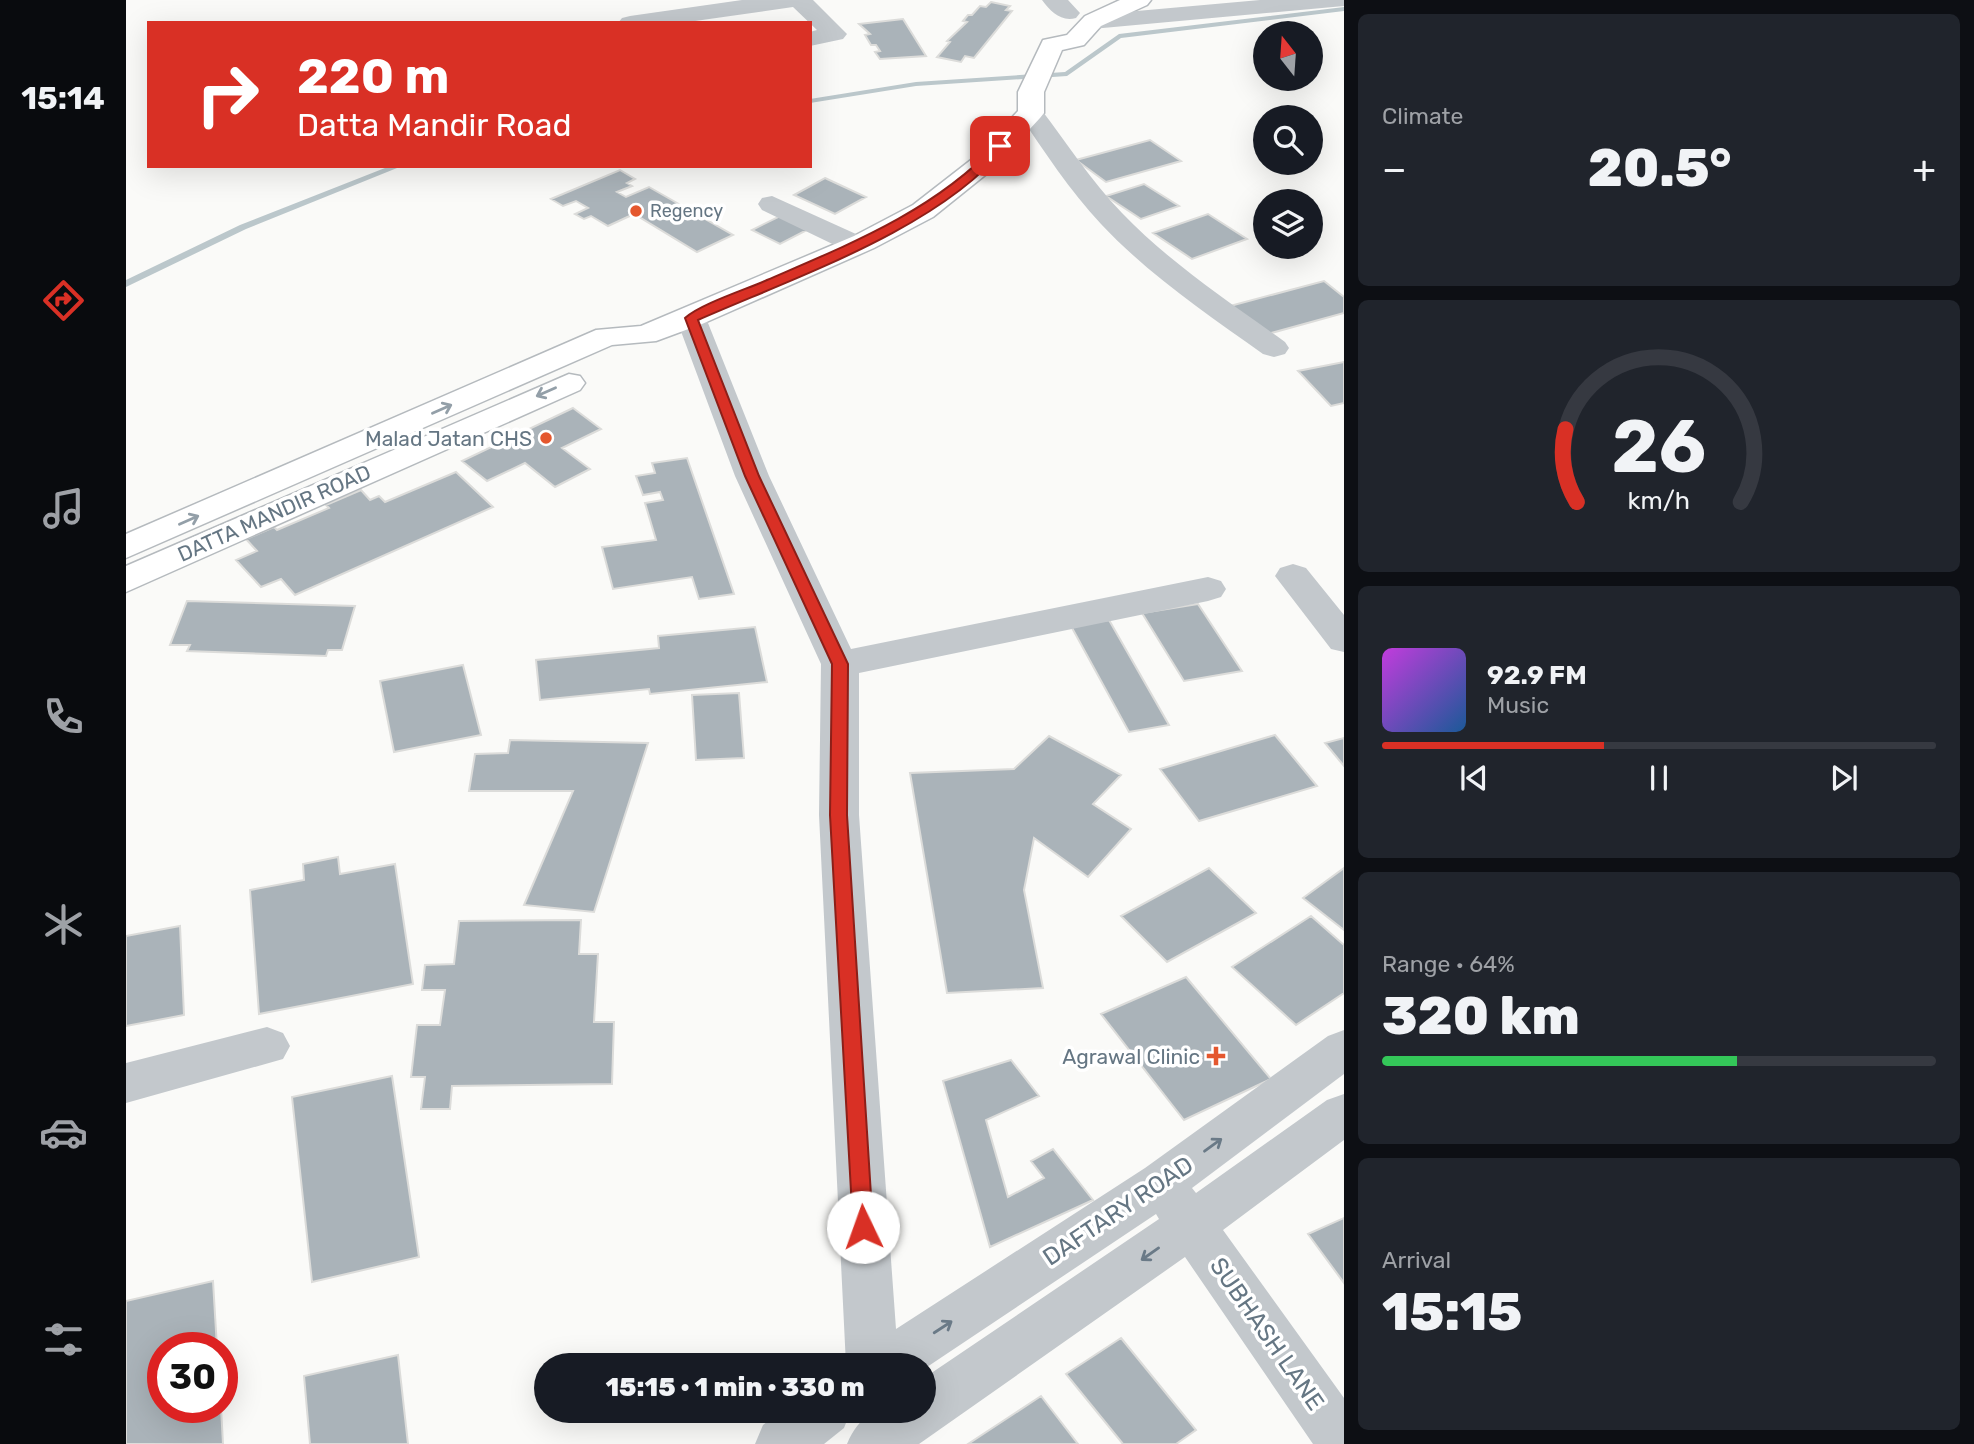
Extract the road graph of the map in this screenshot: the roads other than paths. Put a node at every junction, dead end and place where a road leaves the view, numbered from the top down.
1 (791, 0) edge
2 (799, 0) edge
3 (1139, 0) edge
4 (1339, 0) edge
5 (1061, 6) edge
6 (1094, 11) edge
7 (644, 21) edge
8 (812, 39) edge
9 (1053, 45) junction
10 (1031, 103) junction
11 (772, 204) dead end
12 (857, 245) junction
13 (691, 318) junction
14 (1274, 348) dead end
15 (581, 363) junction
16 (126, 547) edge
17 (1293, 576) dead end
18 (126, 580) edge
19 (1208, 589) dead end
20 (1344, 640) edge
21 (840, 664) junction
22 (267, 1045) dead end
23 (1344, 1049) edge
24 (126, 1083) edge
25 (1344, 1114) edge
26 (1162, 1183) junction
27 (1191, 1225) junction
28 (871, 1353) edge
29 (904, 1353) edge
30 (936, 1397) edge
31 (809, 1423) edge
32 (1344, 1443) edge
33 (782, 1444) edge

1 - 7 street
2 - 8 street
3 - 6 main road, DATTA MANDIR ROAD
4 - 6 street
5 - 6 main road, DATTA MANDIR ROAD
5 - 9 main road, DATTA MANDIR ROAD
6 - 9 main road, DATTA MANDIR ROAD
9 - 10 main road, DATTA MANDIR ROAD
10 - 12 main road, DATTA MANDIR ROAD
10 - 14 street
11 - 12 street
12 - 13 main road, DATTA MANDIR ROAD
13 - 15 main road, DATTA MANDIR ROAD
13 - 21 street
16 -> 15 main road, DATTA MANDIR ROAD
15 -> 18 main road, DATTA MANDIR ROAD
17 - 20 street
19 - 21 street
21 - 28 street
22 - 24 street
26 -> 23 street, DAFTARY ROAD
25 - 27 street
26 - 27 street, SUBHASH LANE
29 -> 26 street, DAFTARY ROAD
27 -> 30 street
27 - 32 street, SUBHASH LANE
31 - 33 street

